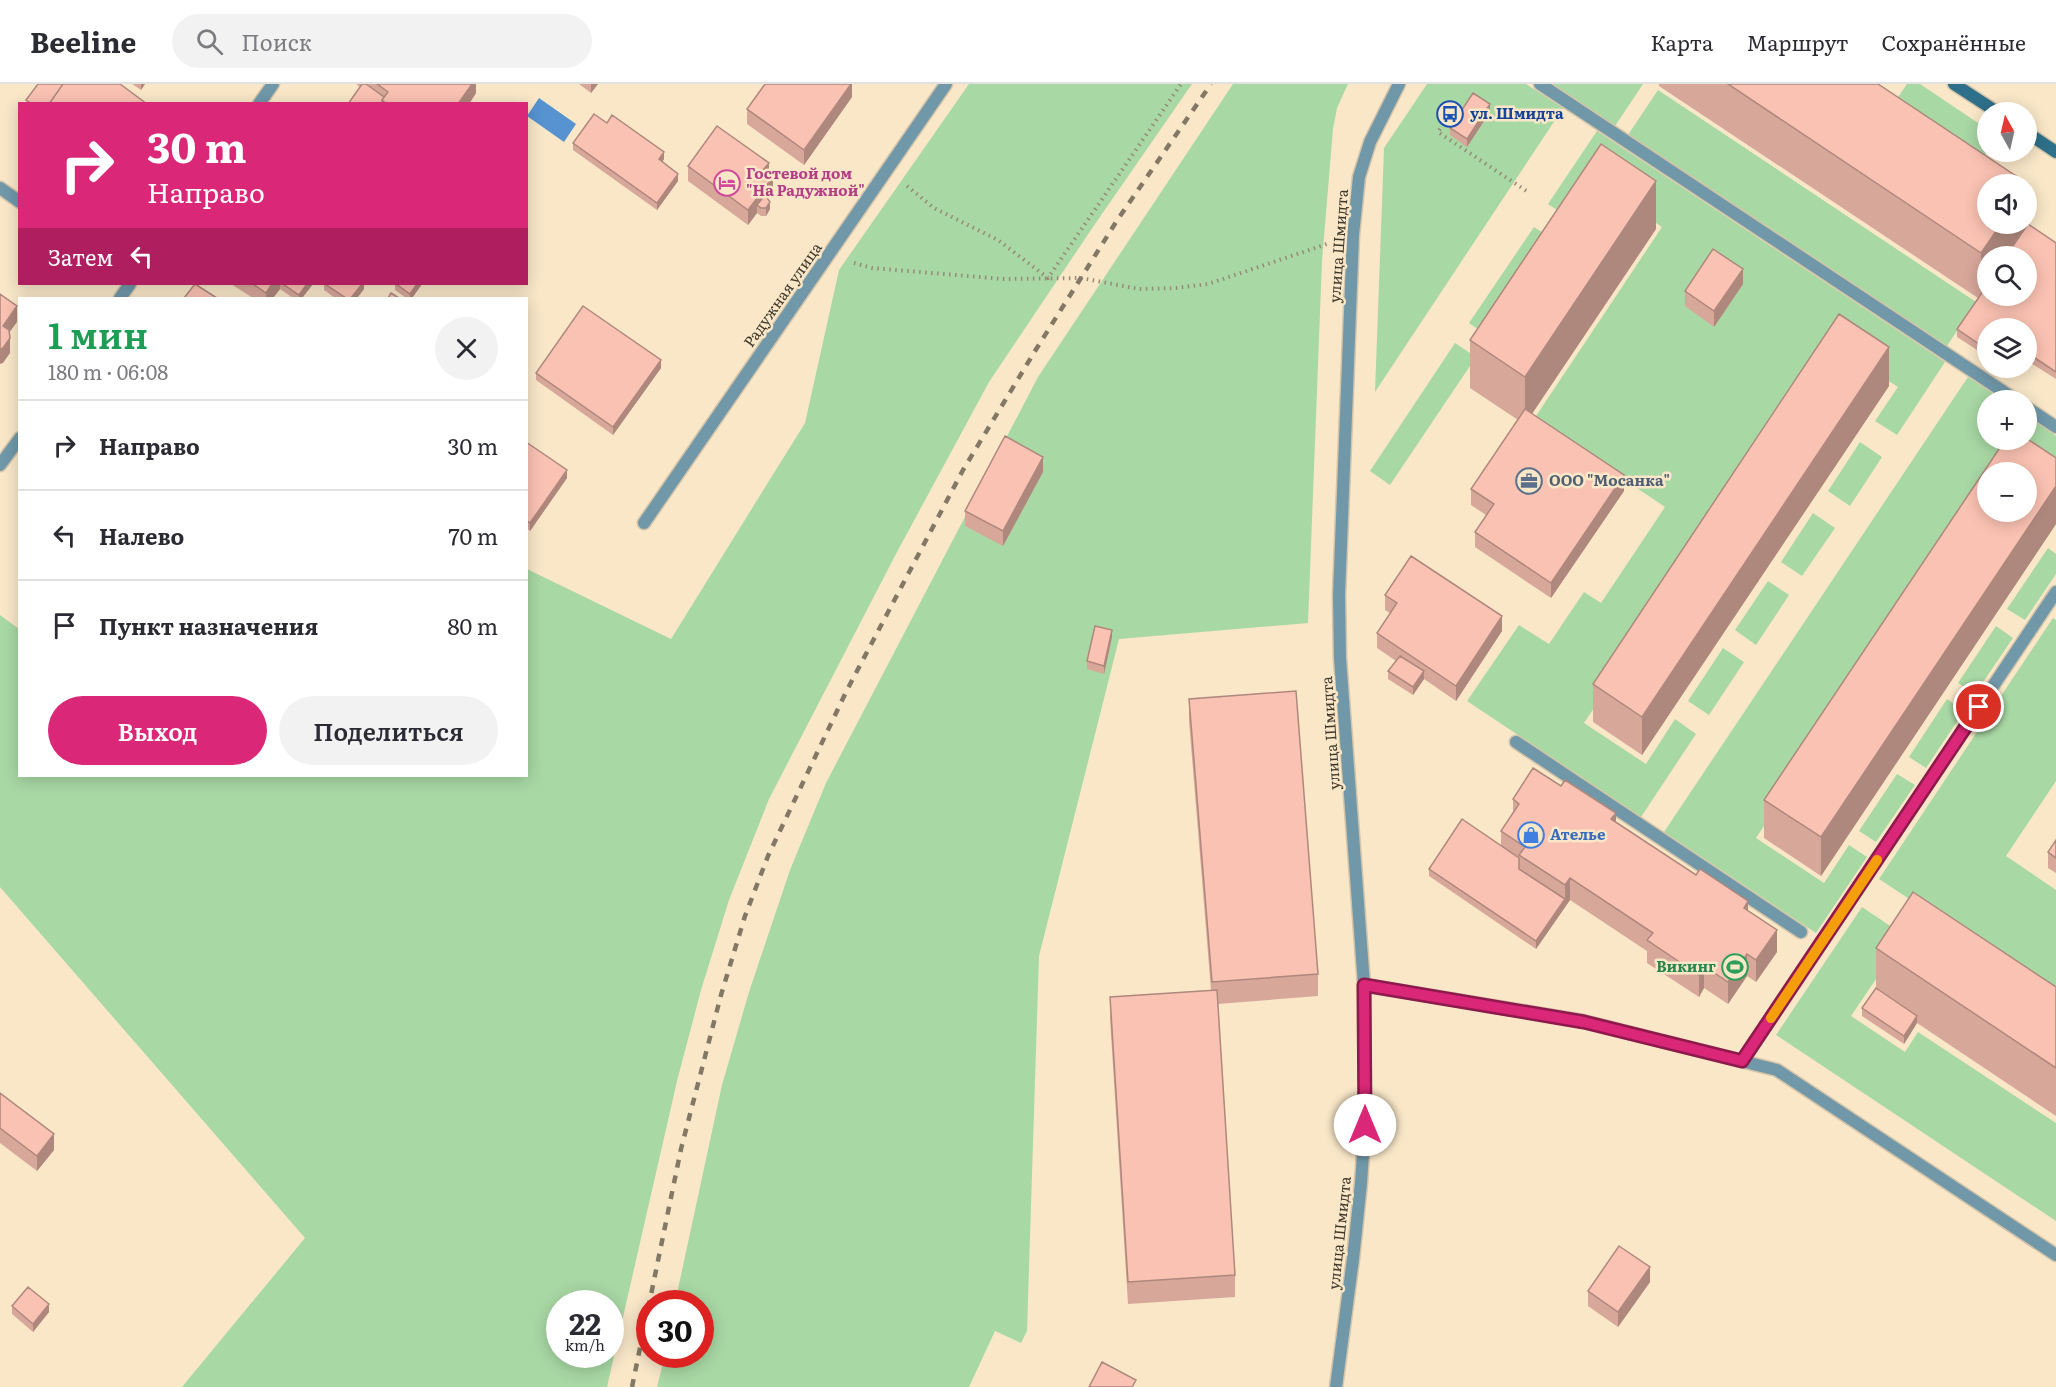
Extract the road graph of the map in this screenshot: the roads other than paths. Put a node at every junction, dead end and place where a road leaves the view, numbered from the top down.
1 (273, 84) edge
2 (946, 84) edge
3 (1399, 84) edge
4 (1540, 84) edge
5 (1954, 84) edge
6 (260, 102) edge
7 (1982, 102) edge
8 (2037, 139) edge
9 (2056, 152) edge
10 (0, 189) edge
11 (18, 201) edge
12 (2001, 390) edge
13 (2037, 414) edge
14 (2056, 427) edge
15 (18, 441) edge
16 (0, 465) edge
17 (644, 523) dead end
18 (2056, 592) edge
19 (1516, 742) dead end
20 (1801, 932) dead end
21 (1364, 985) junction
22 (1742, 1061) junction
23 (2056, 1255) edge
24 (1336, 1387) edge

1 - 6 street
2 - 17 street, Радужная улица
3 - 21 street, улица Шмидта
4 - 12 street
5 - 7 street
8 - 9 street
10 - 11 street
13 - 14 street
15 - 16 street
18 - 22 street
19 - 20 street
21 - 22 street
21 - 24 street, улица Шмидта
22 - 23 street

